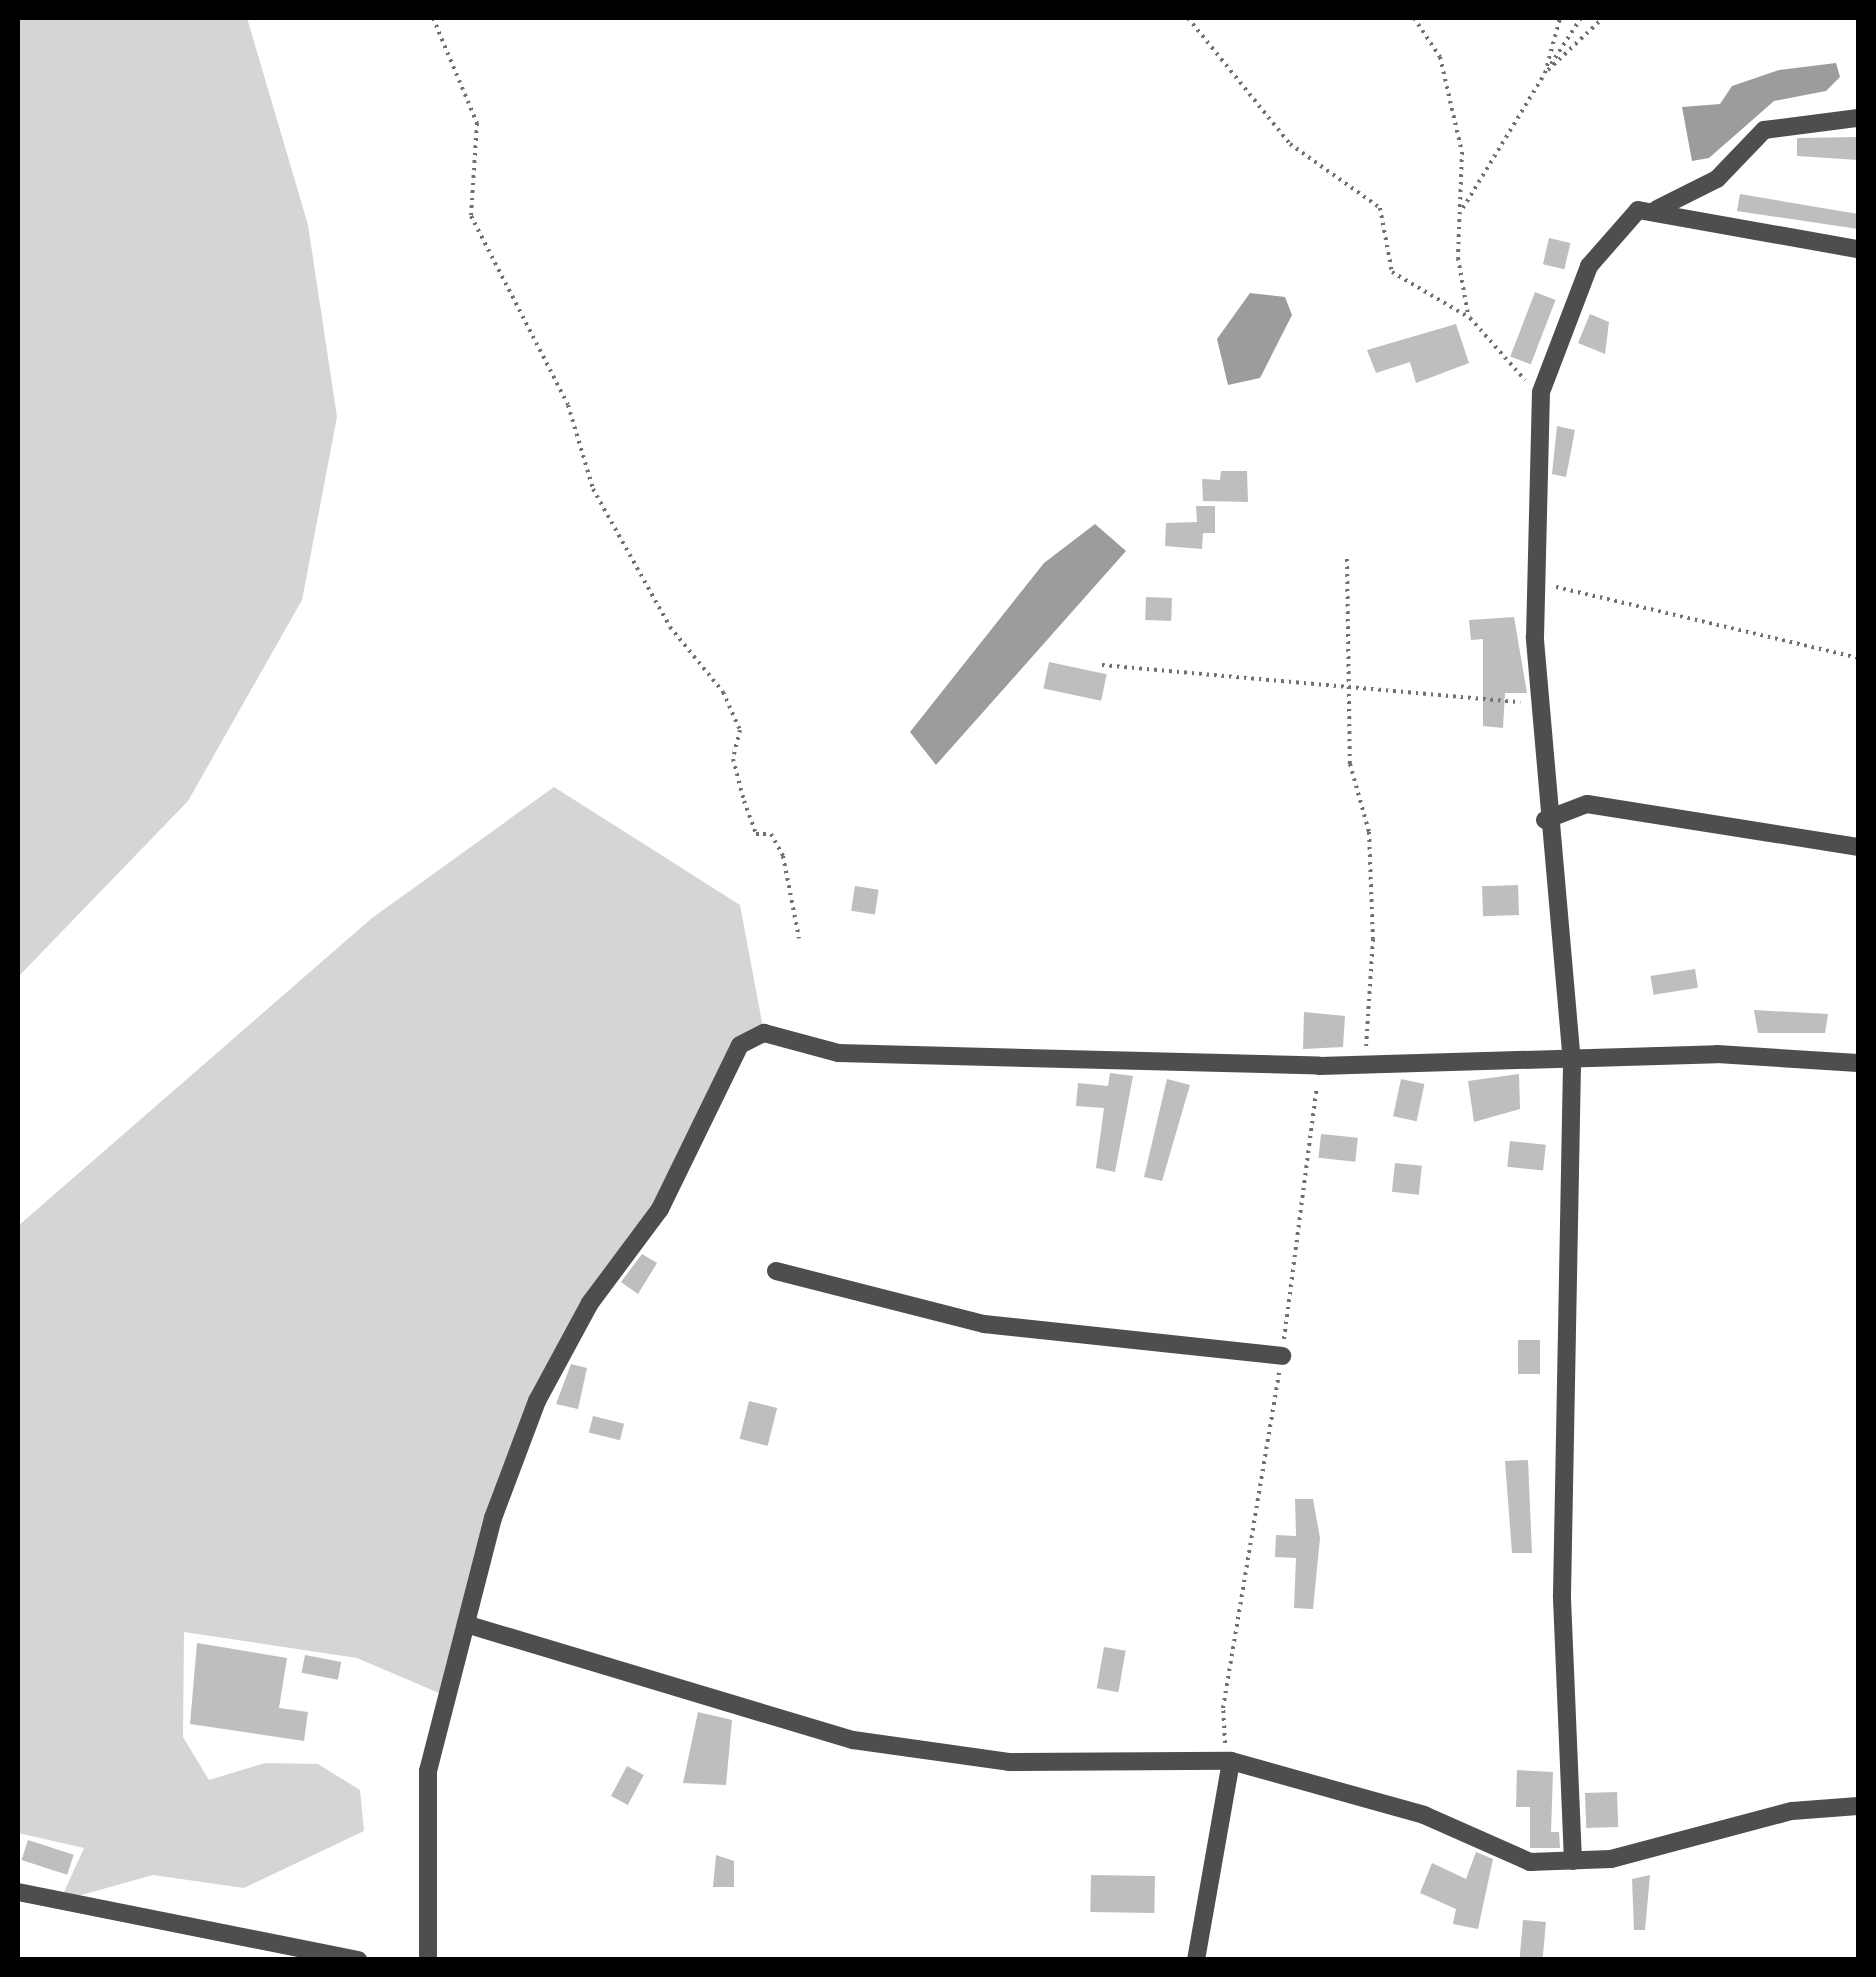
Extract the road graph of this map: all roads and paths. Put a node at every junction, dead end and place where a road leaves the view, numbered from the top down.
1 (433, 18) edge
2 (1188, 18) edge
3 (1414, 18) edge
4 (1560, 18) edge
5 (1581, 18) edge
6 (1603, 18) edge
7 (1544, 73) junction
8 (1858, 118) edge
9 (1462, 210) junction
10 (1656, 210) junction
11 (1858, 249) edge
12 (1470, 318) junction
13 (1541, 392) junction
14 (1347, 559) dead end
15 (1536, 583) junction
16 (1858, 658) edge
17 (1102, 664) dead end
18 (1350, 685) junction
19 (1538, 703) junction
20 (1545, 820) junction
21 (1858, 847) edge
22 (800, 938) dead end
23 (1572, 1062) junction
24 (1858, 1063) edge
25 (1319, 1066) junction
26 (1365, 1066) junction
27 (776, 1271) dead end
28 (1282, 1356) junction
29 (469, 1624) junction
30 (1231, 1761) junction
31 (1858, 1806) edge
32 (1572, 1861) junction
33 (18, 1892) edge
34 (358, 1960) edge
35 (428, 1960) edge
36 (1196, 1960) edge

1 - 22 path
2 - 12 path
3 - 9 path
4 - 7 path
5 - 7 path
6 - 7 path
7 - 9 path
8 - 10 street
9 - 12 path
10 - 11 street
10 - 13 street
12 - 13 path
13 - 15 street
14 - 18 path
15 - 16 path
15 - 19 street
17 - 18 path
18 - 19 path
18 - 26 path
19 - 20 street
20 - 21 street
20 - 23 street
23 - 24 street
23 - 26 street
23 - 32 street
25 - 26 street
25 - 28 path
25 - 29 street
27 - 28 street
28 - 30 path
29 - 30 street
29 - 35 street
30 - 32 street
30 - 36 street
31 - 32 street
33 - 34 street

